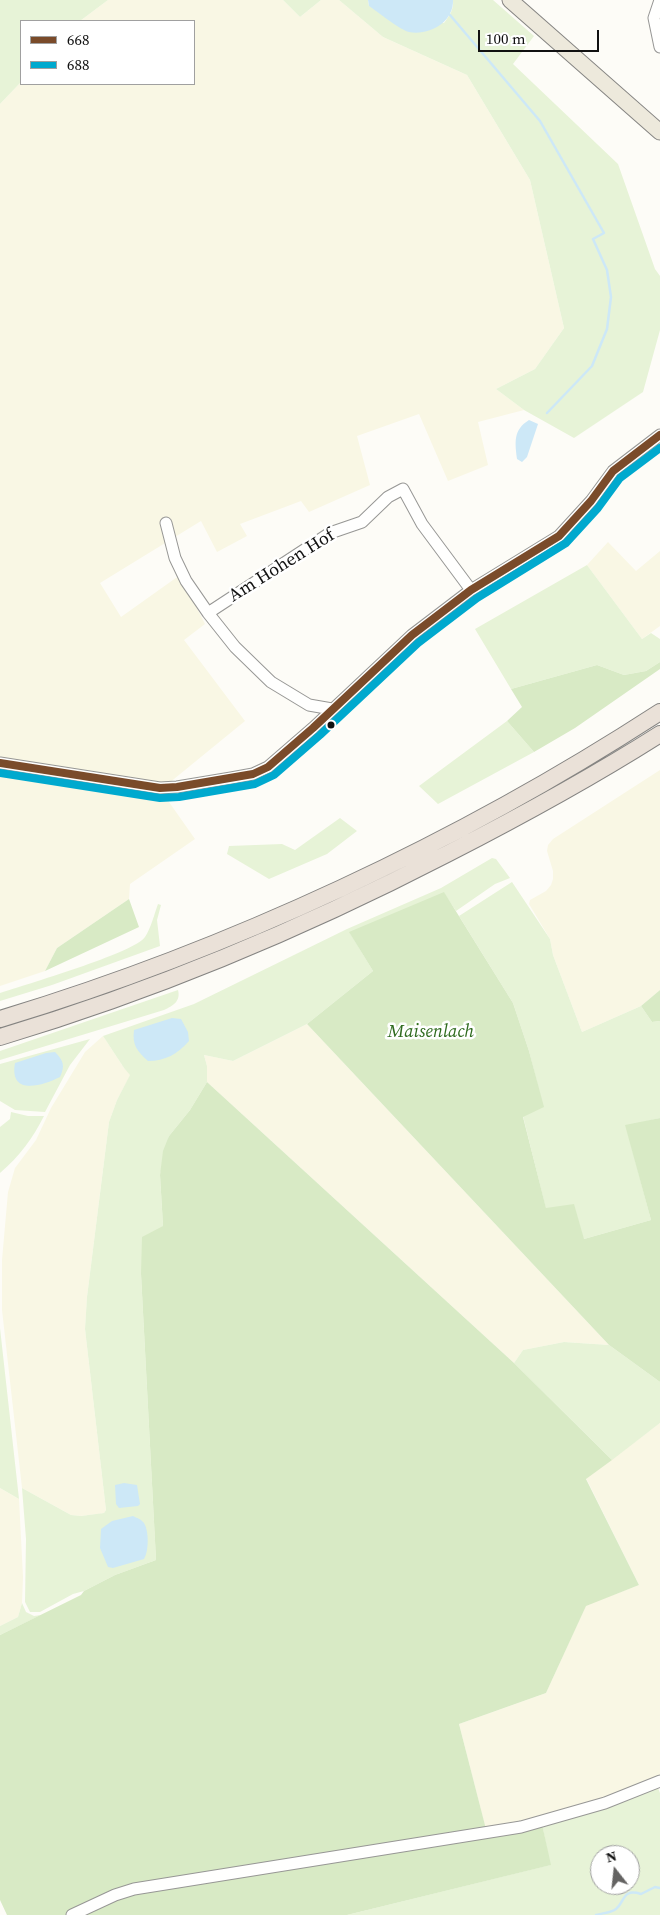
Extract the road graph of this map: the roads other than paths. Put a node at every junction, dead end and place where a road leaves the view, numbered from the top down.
1 (510, 0) edge
2 (660, 0) edge
3 (660, 47) edge
4 (660, 132) edge
5 (660, 435) edge
6 (166, 523) dead end
7 (471, 590) junction
8 (208, 613) junction
9 (332, 709) junction
10 (660, 712) edge
11 (660, 734) edge
12 (0, 763) edge
13 (0, 1019) edge
14 (0, 1037) edge
15 (660, 1782) edge
16 (72, 1915) edge

1 - 4 main road
2 - 3 street
5 - 7 street
6 - 8 street, Am Hohen Hof
7 - 8 street, Am Hohen Hof
7 - 9 street
8 - 9 street, Am Hohen Hof
9 - 12 street
10 - 13 highway
11 - 14 highway
15 - 16 street

